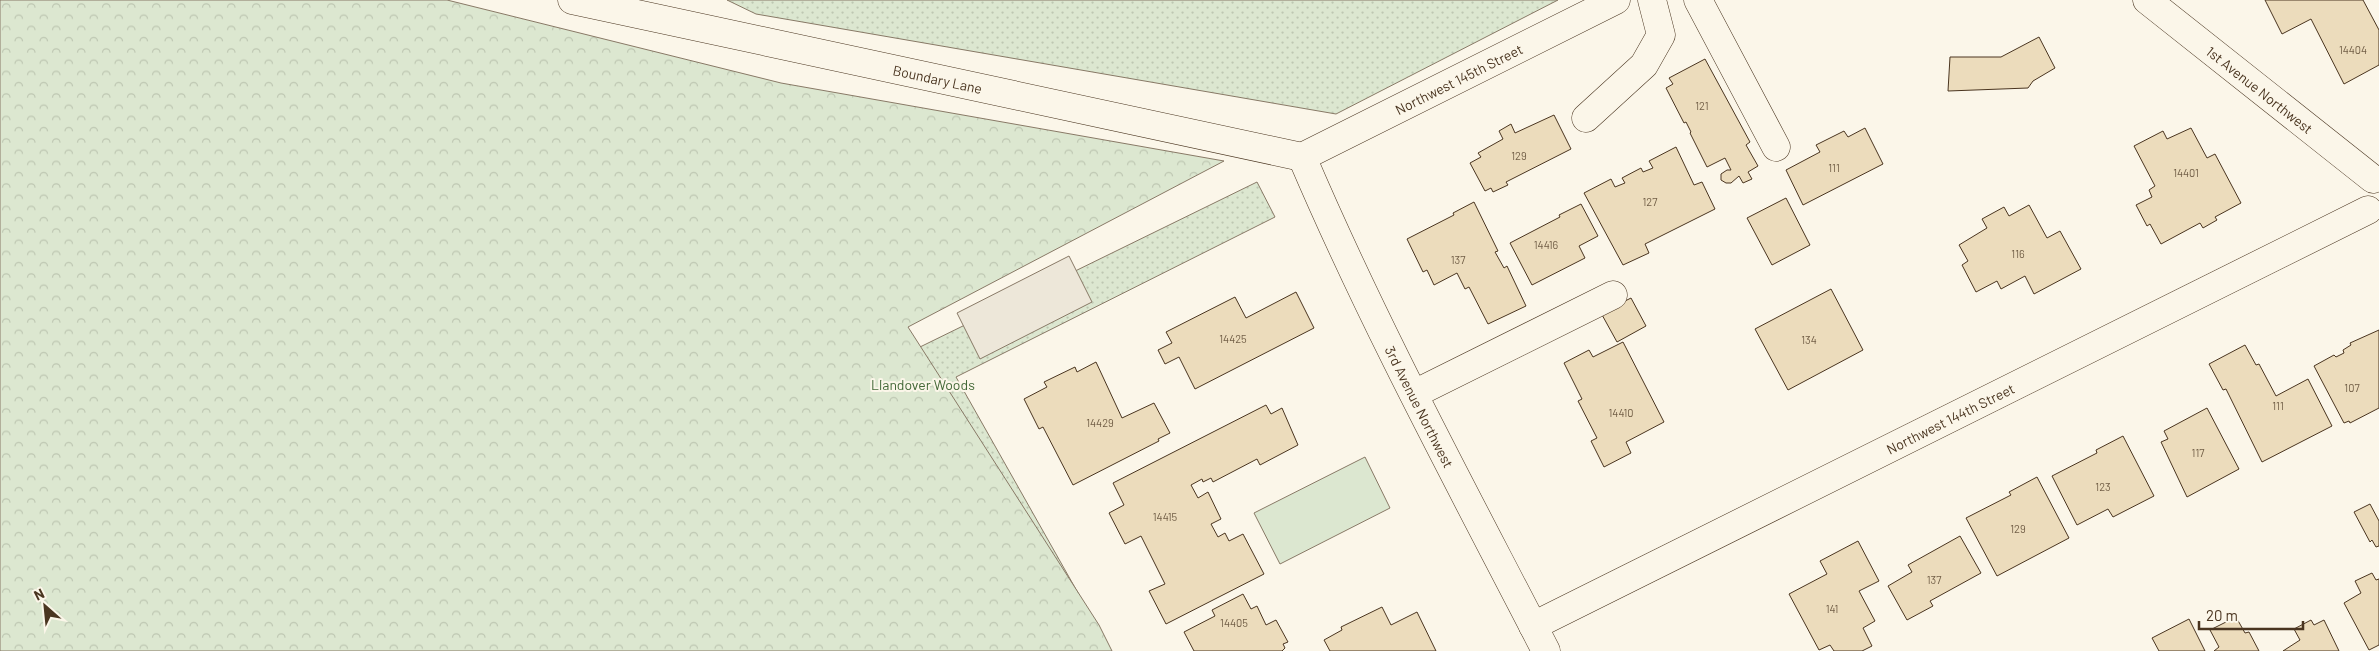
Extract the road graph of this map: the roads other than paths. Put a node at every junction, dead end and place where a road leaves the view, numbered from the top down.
1 (572, 0) edge
2 (1616, 0) edge
3 (1652, 0) edge
4 (1698, 0) edge
5 (2147, 0) edge
6 (1586, 118) dead end
7 (1776, 147) dead end
8 (1302, 157) junction
9 (2376, 176) edge
10 (2373, 216) edge
11 (1613, 294) dead end
12 (1414, 394) junction
13 (1533, 626) junction
14 (1546, 651) edge

1 - 8 street, Boundary Lane
2 - 8 street, Northwest 145th Street
3 - 6 street
4 - 7 street
5 - 9 street, 1st Avenue Northwest
8 - 12 street, 3rd Avenue Northwest
9 - 10 street
10 - 13 street, Northwest 144th Street
11 - 12 street
12 - 13 street, 3rd Avenue Northwest
13 - 14 street, 3rd Avenue Northwest

